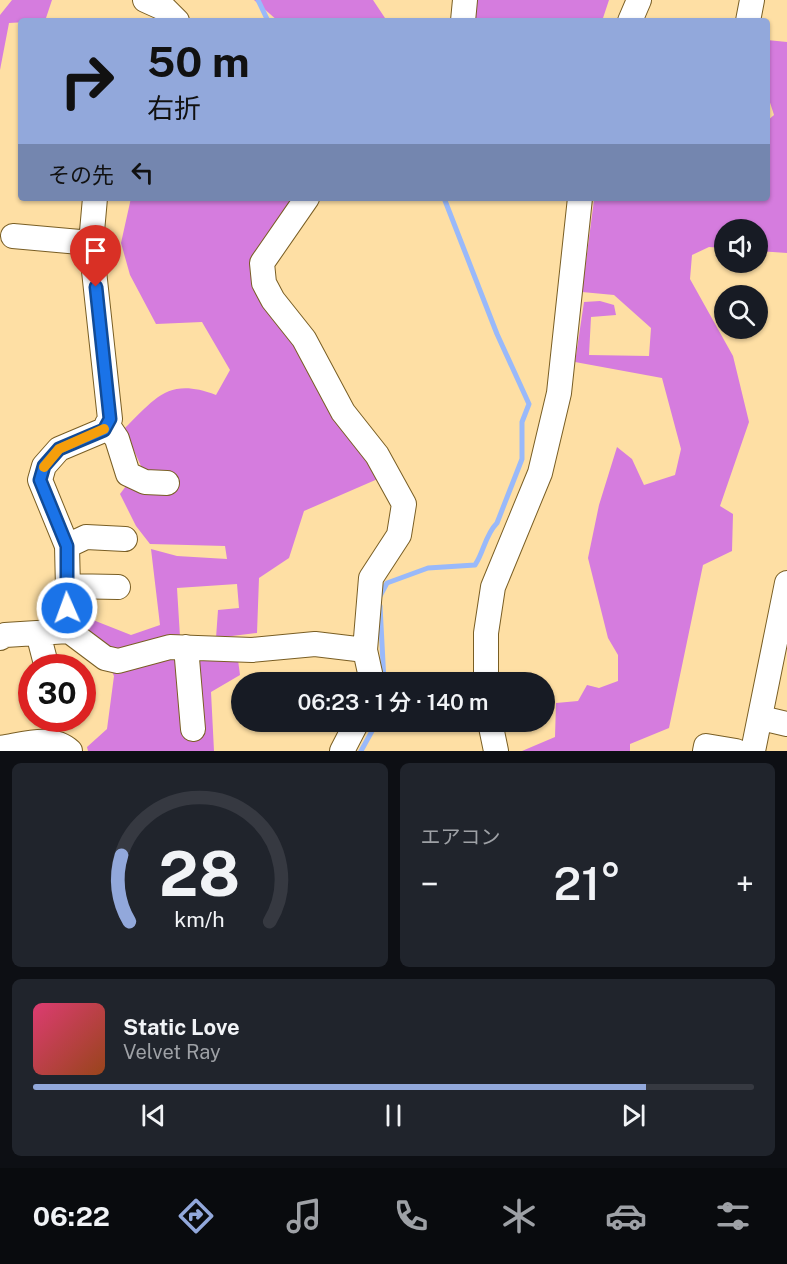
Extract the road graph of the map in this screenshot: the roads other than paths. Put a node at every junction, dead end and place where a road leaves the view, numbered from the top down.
1 (465, 0) edge
2 (639, 0) edge
3 (752, 0) edge
4 (145, 8) edge
5 (174, 18) edge
6 (463, 18) edge
7 (631, 18) edge
8 (749, 18) edge
9 (95, 201) edge
10 (305, 201) edge
11 (580, 201) edge
12 (13, 236) dead end
13 (91, 243) junction
14 (104, 428) junction
15 (110, 474) dead end
16 (167, 483) dead end
17 (125, 539) dead end
18 (67, 546) junction
19 (787, 583) edge
20 (66, 586) junction
21 (118, 587) dead end
22 (69, 631) junction
23 (38, 633) junction
24 (0, 638) edge
25 (186, 647) junction
26 (365, 650) junction
27 (43, 654) edge
28 (370, 672) edge
29 (486, 672) edge
30 (761, 718) junction
31 (787, 724) edge
32 (193, 729) dead end
33 (352, 732) edge
34 (492, 732) edge
35 (0, 748) edge
36 (70, 751) edge
37 (342, 751) edge
38 (496, 751) edge
39 (705, 751) edge
40 (736, 751) edge
41 (753, 751) edge

1 - 6 street
2 - 7 street
3 - 8 street
4 - 5 street
9 - 13 street
10 - 26 street
11 - 29 street
12 - 13 street
13 - 14 street
14 - 15 street
14 - 16 street
14 - 18 street
17 - 18 street
18 - 20 street
19 - 30 street
20 - 21 street
20 - 22 street
22 - 23 street
22 - 25 street
23 - 24 street
23 - 27 street
25 - 26 street
25 - 32 street
26 - 28 street
30 - 31 street
30 - 41 street
33 - 37 street
34 - 38 street
35 - 36 street
39 - 40 street

